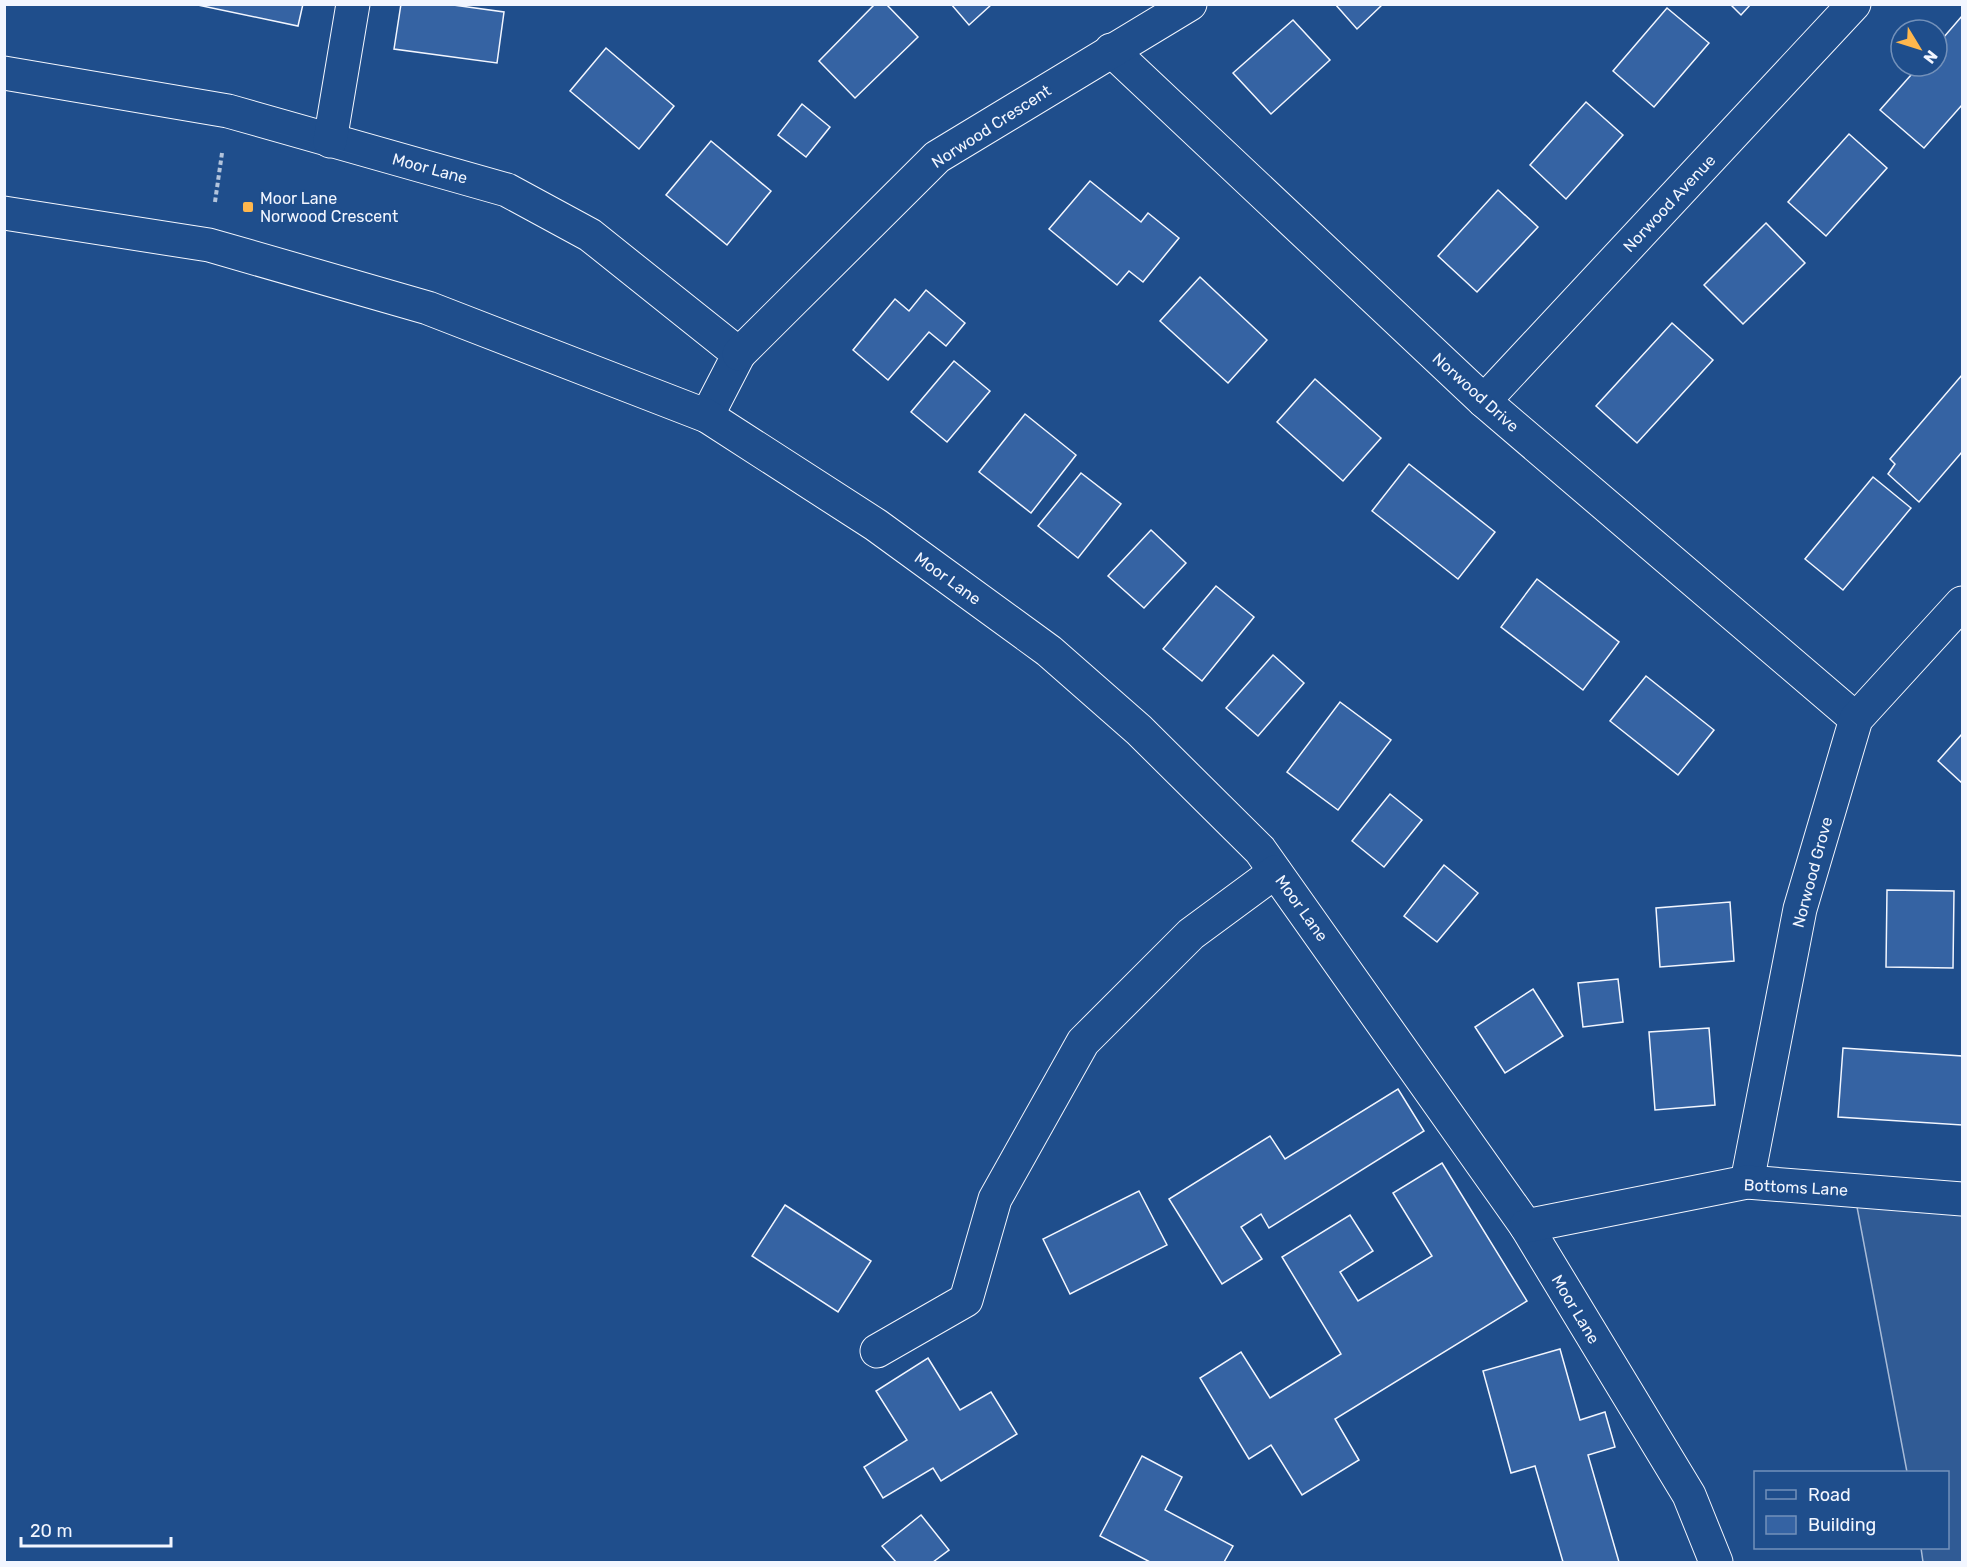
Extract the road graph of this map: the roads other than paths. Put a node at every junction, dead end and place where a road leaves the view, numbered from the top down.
1 (353, 4) edge
2 (1190, 4) edge
3 (1854, 4) edge
4 (1111, 50) junction
5 (4, 73) edge
6 (330, 141) junction
7 (4, 213) edge
8 (740, 354) junction
9 (1484, 401) junction
10 (707, 416) junction
11 (1962, 603) edge
12 (1856, 719) junction
13 (1275, 872) junction
14 (1747, 1182) junction
15 (1962, 1199) edge
16 (1526, 1227) junction
17 (877, 1351) dead end
18 (1716, 1563) edge

1 - 6 street
2 - 4 street, Norwood Crescent
3 - 9 street, Norwood Avenue
4 - 8 street, Norwood Crescent
4 - 9 street, Norwood Drive
5 - 6 street, Moor Lane
6 - 8 street, Moor Lane
7 - 10 street, Moor Lane
8 - 10 street
9 - 12 street, Norwood Drive
10 - 13 street, Moor Lane
11 - 12 street, Norwood Grove
12 - 14 street, Norwood Grove
13 - 16 street, Moor Lane
13 - 17 street
14 - 15 street, Bottoms Lane
14 - 16 street, Bottoms Lane
16 - 18 street, Moor Lane

